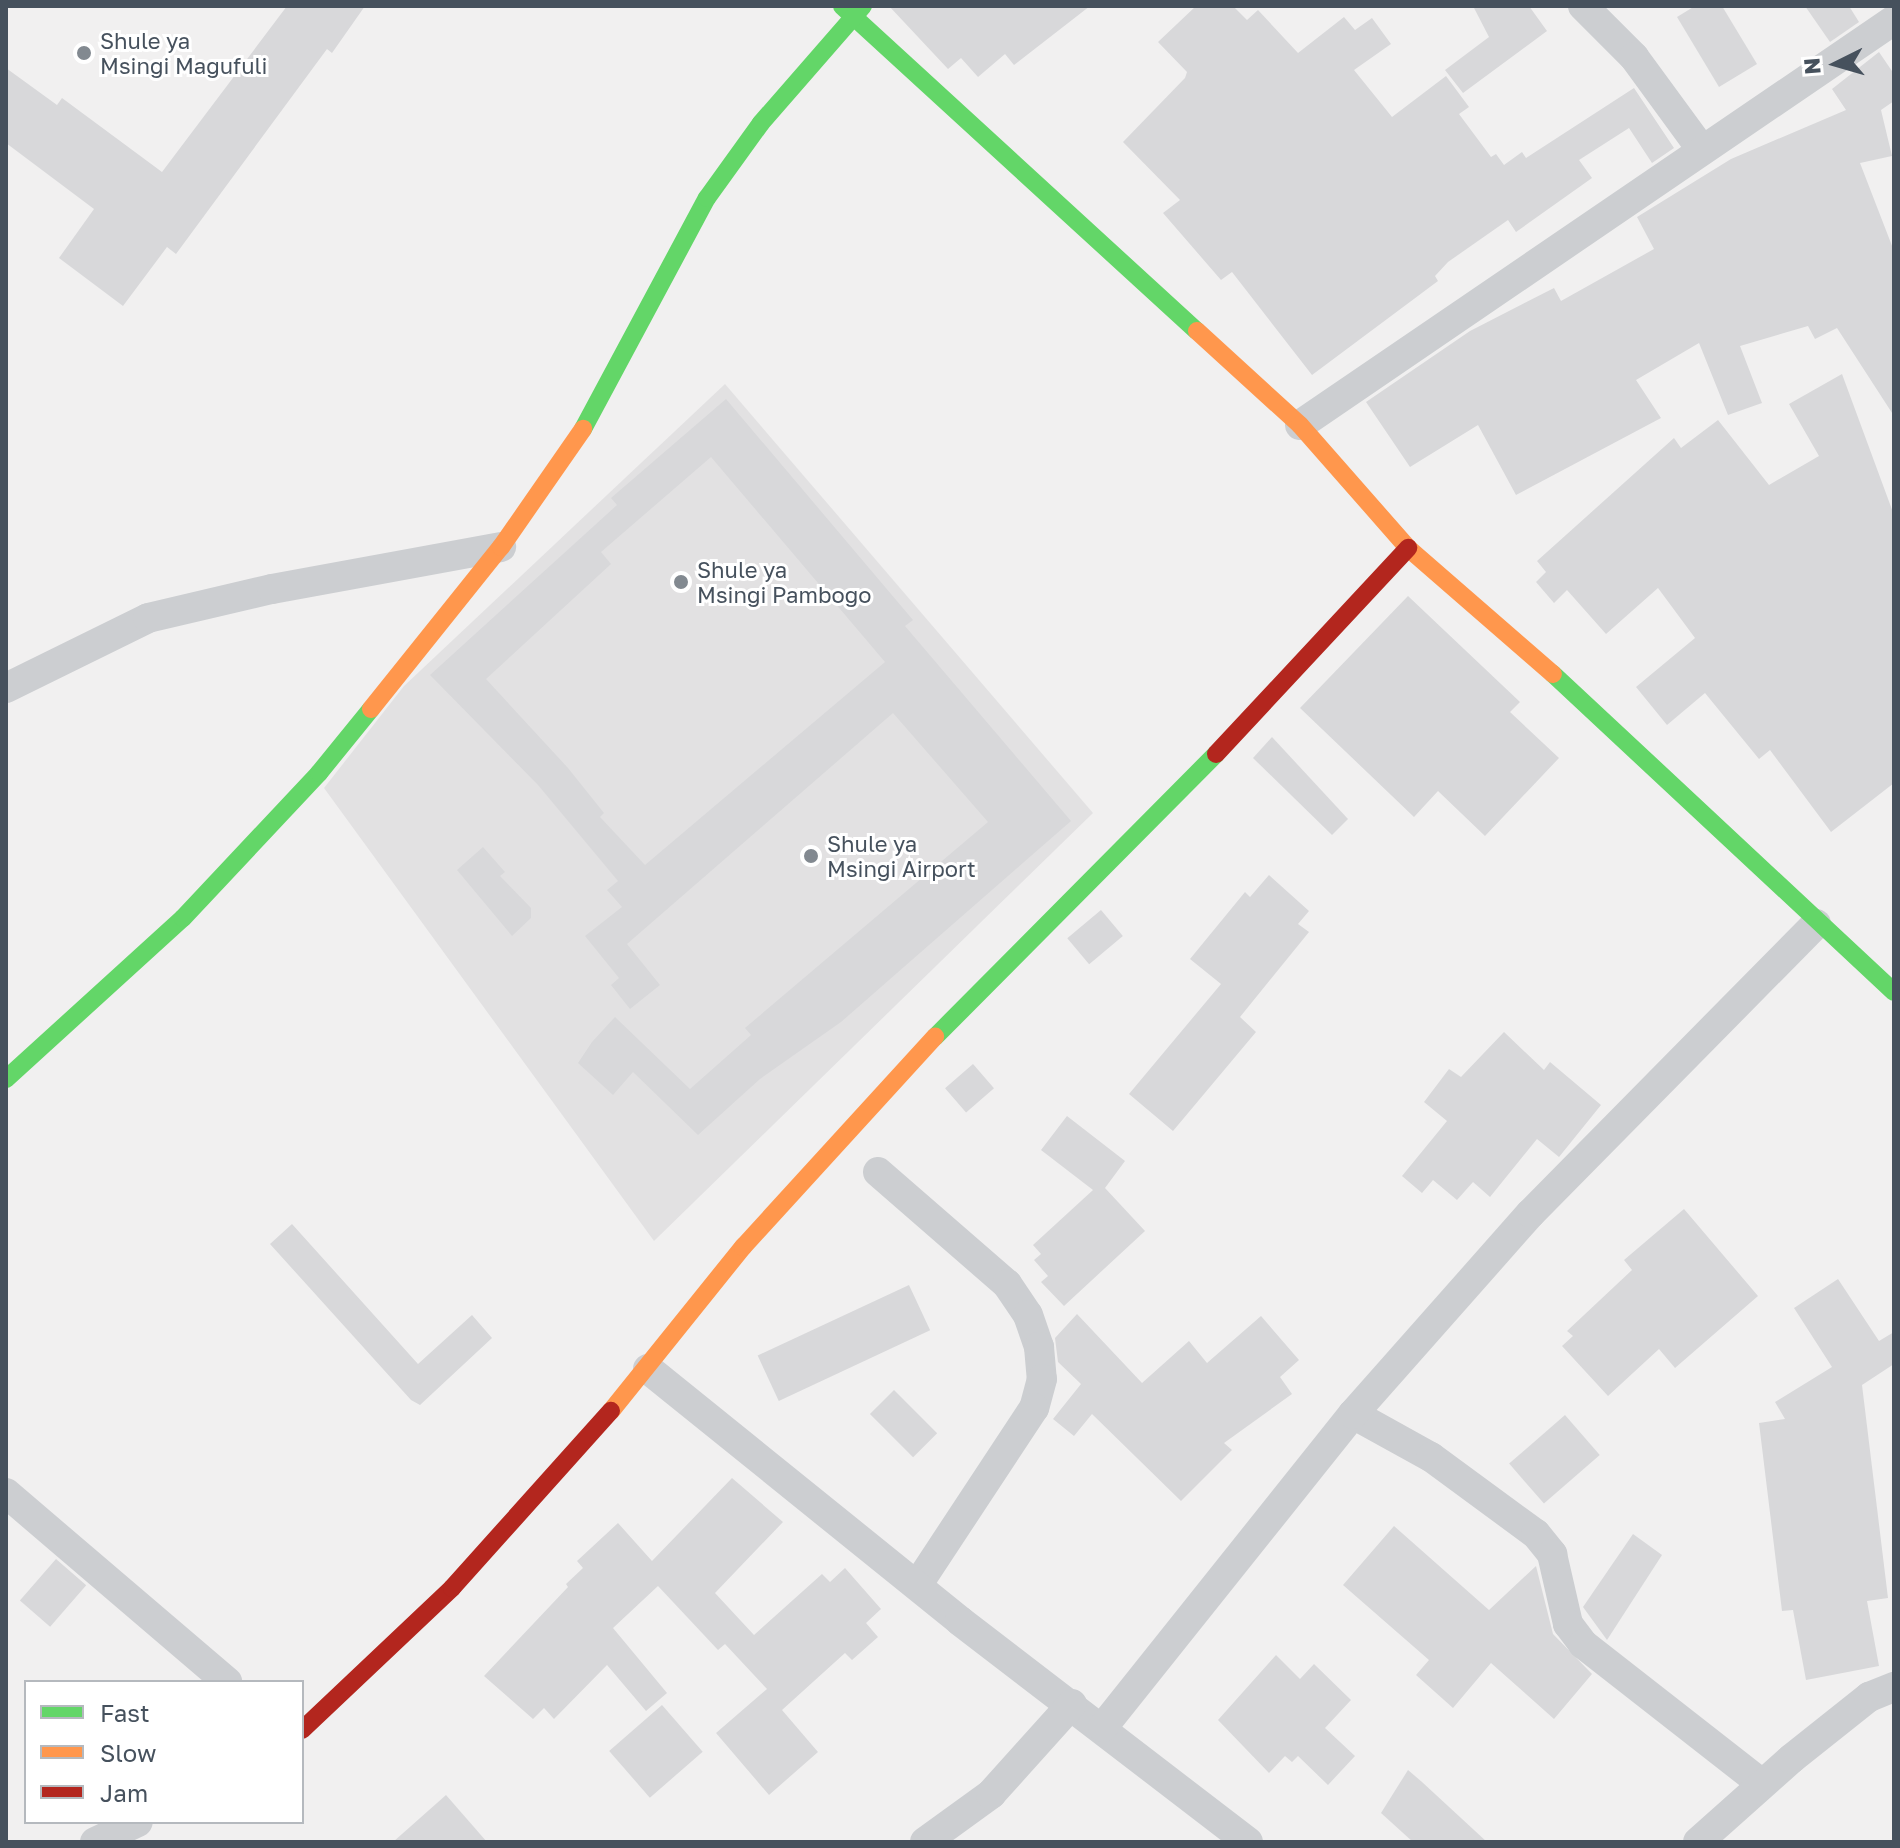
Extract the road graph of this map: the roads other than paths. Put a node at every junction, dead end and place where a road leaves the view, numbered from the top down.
1 (1583, 6) edge
2 (852, 9) edge
3 (1894, 20) edge
4 (1702, 150) junction
5 (1300, 425) junction
6 (501, 547) junction
7 (1408, 548) junction
8 (6, 688) edge
9 (1816, 924) junction
10 (1894, 992) edge
11 (6, 1079) edge
12 (878, 1172) dead end
13 (648, 1369) junction
14 (1353, 1414) junction
15 (6, 1493) edge
16 (918, 1584) junction
17 (225, 1680) edge
18 (1894, 1687) edge
19 (1072, 1704) junction
20 (1103, 1727) junction
21 (304, 1728) edge
22 (1762, 1784) junction
23 (134, 1824) edge
24 (95, 1842) edge
25 (925, 1842) edge
26 (1248, 1842) edge
27 (1698, 1842) edge

1 - 4 street
2 - 5 street
2 - 6 street
3 - 4 street
4 - 5 street
5 - 7 street
6 - 8 street
6 - 11 street
7 - 9 street
7 - 13 street
9 - 10 street
9 - 14 street
12 - 16 street
13 - 16 street
13 - 21 street
14 - 20 street
14 - 22 street
15 - 17 street
16 - 19 street
18 - 22 street
19 - 20 street
19 - 25 street
20 - 26 street
22 - 27 street
23 - 24 street

